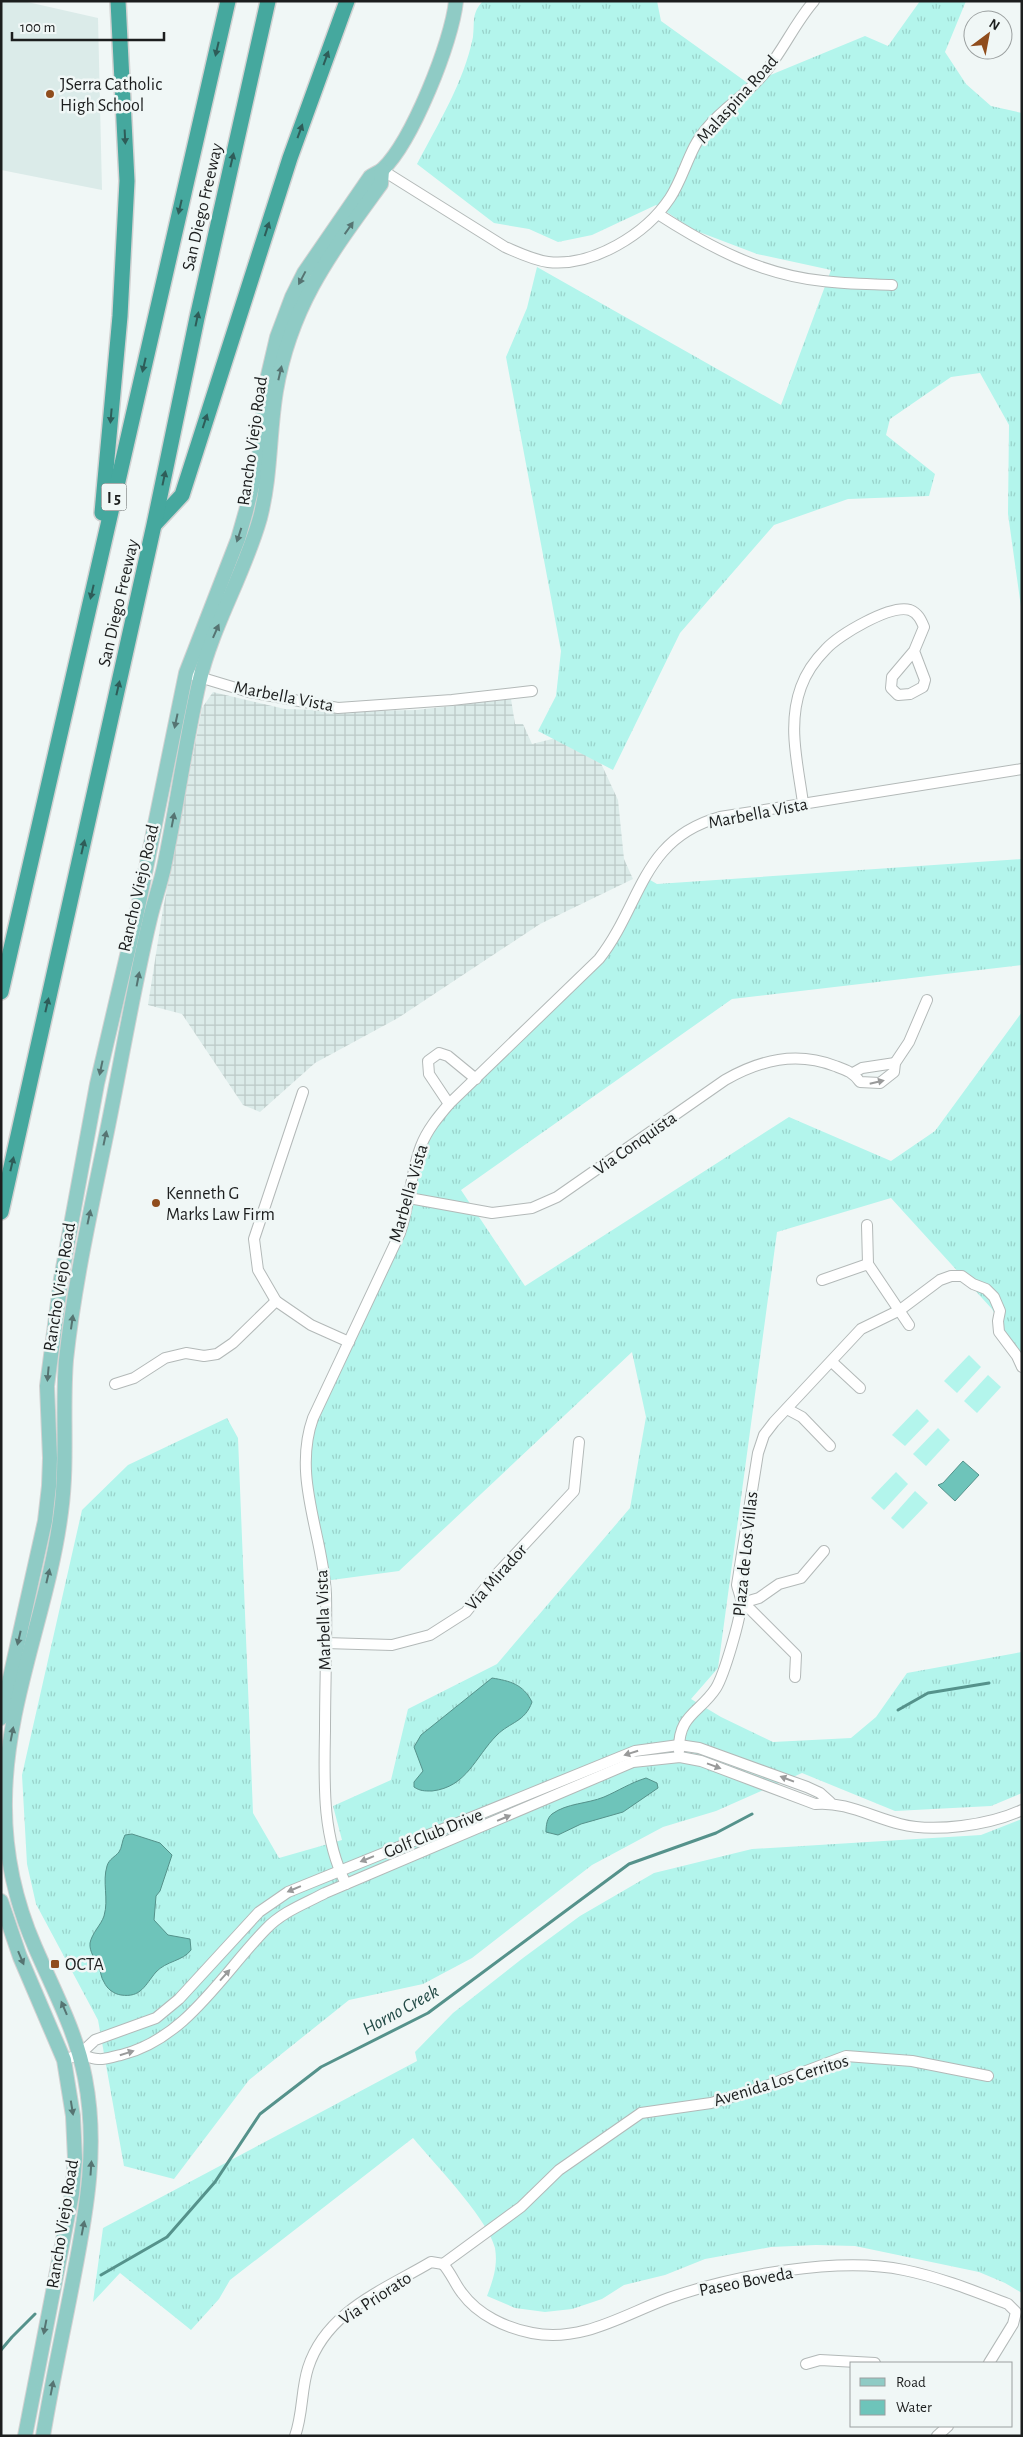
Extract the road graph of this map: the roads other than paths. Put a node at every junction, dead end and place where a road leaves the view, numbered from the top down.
1 (118, 1) edge
2 (228, 1) edge
3 (268, 1) edge
4 (346, 1) edge
5 (814, 1) edge
6 (453, 2) edge
7 (382, 170) junction
8 (658, 214) junction
9 (892, 285) dead end
10 (252, 488) junction
11 (266, 490) junction
12 (154, 526) junction
13 (96, 572) junction
14 (914, 651) dead end
15 (186, 673) junction
16 (200, 677) junction
17 (532, 691) dead end
18 (1022, 769) edge
19 (803, 803) junction
20 (1, 992) edge
21 (927, 1000) dead end
22 (895, 1063) junction
23 (853, 1073) junction
24 (476, 1078) junction
25 (303, 1092) dead end
26 (449, 1104) junction
27 (409, 1198) junction
28 (1, 1212) edge
29 (867, 1225) dead end
30 (868, 1264) junction
31 (822, 1280) dead end
32 (276, 1301) junction
33 (900, 1310) junction
34 (909, 1326) dead end
35 (348, 1342) junction
36 (832, 1362) junction
37 (1022, 1367) edge
38 (115, 1384) dead end
39 (860, 1388) dead end
40 (787, 1409) junction
41 (579, 1442) dead end
42 (830, 1446) dead end
43 (824, 1551) dead end
44 (742, 1603) junction
45 (325, 1643) junction
46 (795, 1677) dead end
47 (1, 1718) edge
48 (679, 1745) junction
49 (680, 1757) junction
50 (830, 1802) junction
51 (1022, 1810) edge
52 (339, 1871) junction
53 (346, 1884) junction
54 (1, 1901) edge
55 (80, 2054) junction
56 (64, 2060) junction
57 (988, 2076) dead end
58 (443, 2264) junction
59 (857, 2362) edge
60 (990, 2362) edge
61 (806, 2364) dead end
62 (947, 2427) edge
63 (25, 2436) edge
64 (43, 2436) edge
65 (295, 2436) edge
66 (937, 2436) edge

1 -> 13 highway
2 -> 13 highway, San Diego Freeway / I 5
12 -> 3 highway, San Diego Freeway
12 -> 4 highway
5 - 8 street, Malaspina Road
6 - 7 main road, Rancho Viejo Road
7 - 8 street, Malaspina Road
7 -> 10 main road, Rancho Viejo Road
11 -> 7 main road, Rancho Viejo Road
8 - 9 street
10 - 11 main road
10 -> 15 main road, Rancho Viejo Road
16 -> 11 main road, Rancho Viejo Road
28 -> 12 highway, San Diego Freeway
13 -> 20 highway, San Diego Freeway / I 5
14 - 19 street
15 - 16 street, Marbella Vista
15 -> 47 main road, Rancho Viejo Road
16 - 17 street, Marbella Vista
55 -> 16 main road, Rancho Viejo Road
18 - 19 street, Marbella Vista
19 - 24 street, Marbella Vista
21 - 22 street, Via Conquista
22 - 23 street
23 -> 22 street, Via Conquista
23 - 27 street, Via Conquista
24 - 26 street, Marbella Vista
24 - 26 street
25 - 32 street
26 - 27 street, Marbella Vista
27 - 35 street, Marbella Vista
29 - 30 street
30 - 31 street
30 - 33 street
32 - 35 street
32 - 38 street
33 - 34 street
33 - 36 street, Plaza de Los Villas
33 - 37 street, Plaza de Los Villas
35 - 45 street, Marbella Vista
36 - 39 street
36 - 40 street, Plaza de Los Villas
40 - 42 street
40 - 44 street, Plaza de Los Villas
41 - 45 street, Via Mirador
43 - 44 street
44 - 46 street
44 - 48 street, Plaza de Los Villas
45 - 52 street, Marbella Vista
48 - 49 street, Plaza de Los Villas
50 -> 48 street, Golf Club Drive
48 -> 52 street, Golf Club Drive
49 -> 50 street, Golf Club Drive
53 -> 49 street, Golf Club Drive
50 - 51 street, Golf Club Drive
52 - 53 street, Marbella Vista
52 -> 55 street, Golf Club Drive
55 -> 53 street, Golf Club Drive
54 -> 56 main road, Rancho Viejo Road
55 - 56 street, Golf Club Drive
64 -> 55 main road, Rancho Viejo Road
56 -> 63 main road, Rancho Viejo Road
57 - 58 street, Avenida Los Cerritos
58 - 60 street, Paseo Boveda
58 - 65 street, Via Priorato
59 - 61 street
62 - 66 street

